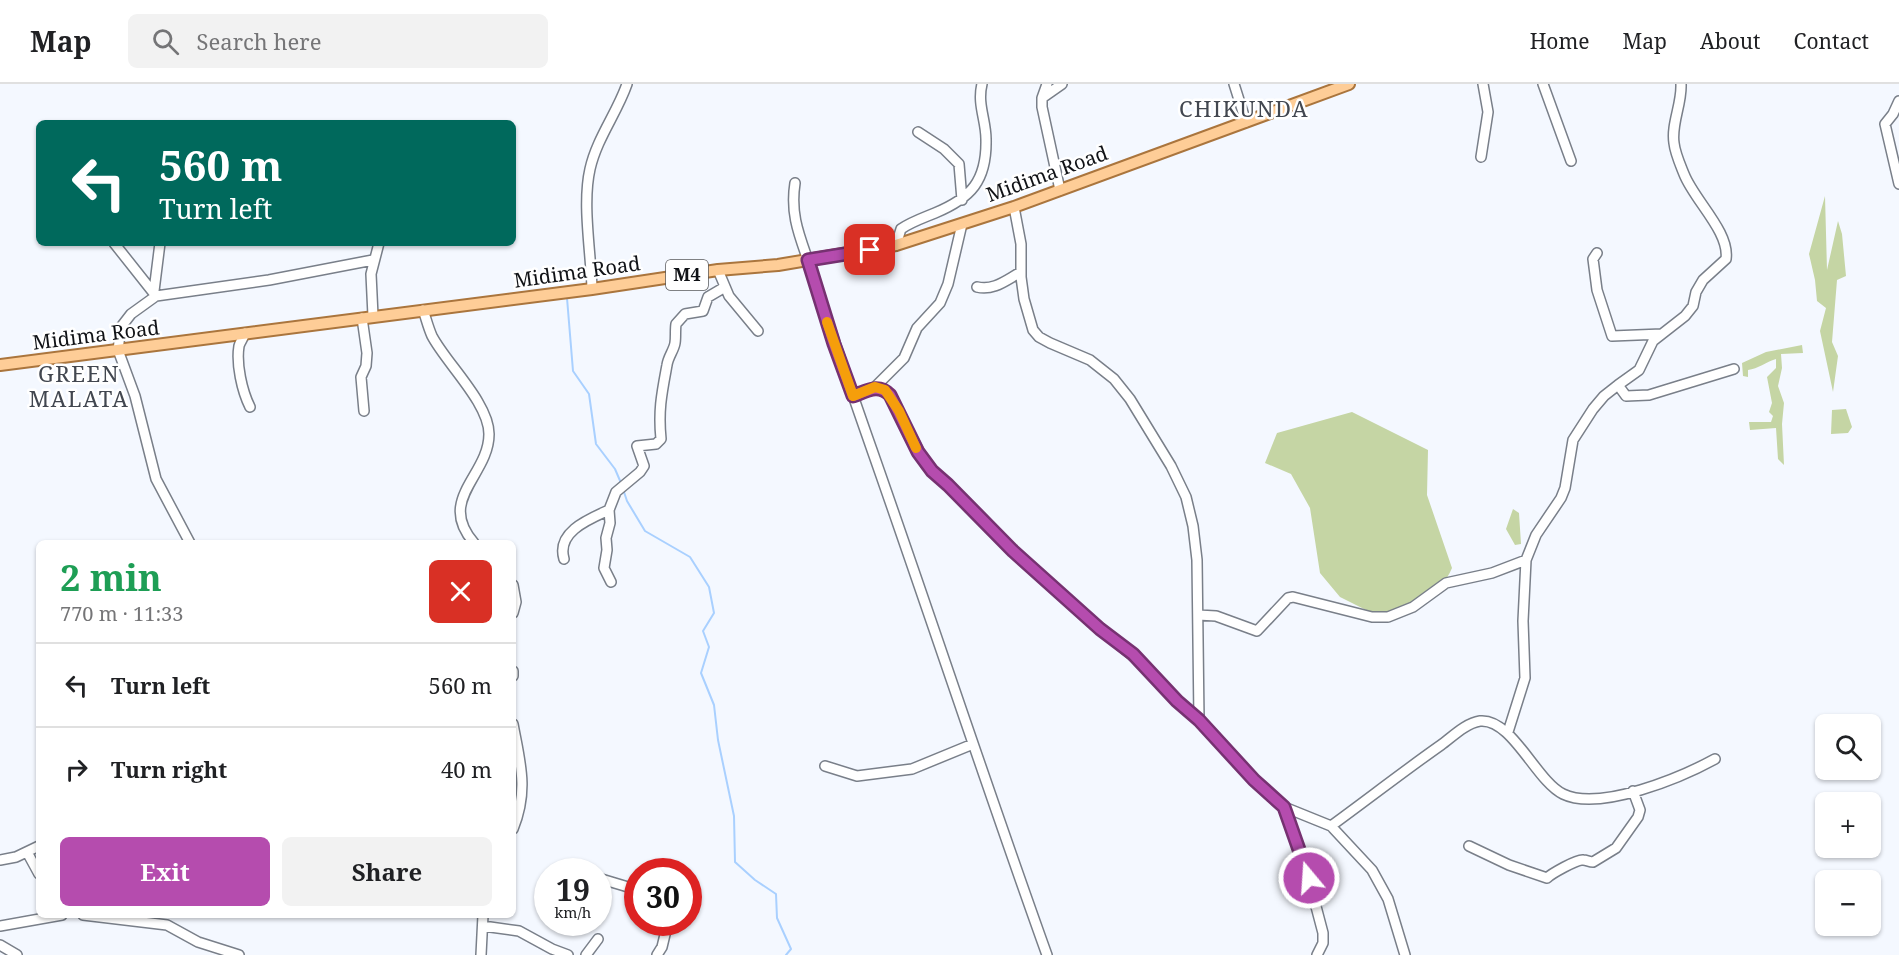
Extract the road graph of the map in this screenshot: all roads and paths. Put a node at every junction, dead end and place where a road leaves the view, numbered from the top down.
1 (627, 84) edge
2 (982, 84) edge
3 (1047, 84) edge
4 (1062, 84) edge
5 (1234, 84) edge
6 (1349, 84) edge
7 (1483, 84) edge
8 (1543, 84) edge
9 (1681, 84) edge
10 (1042, 98) junction
11 (1899, 101) edge
12 (1245, 122) junction
13 (918, 132) dead end
14 (1481, 158) dead end
15 (1570, 161) dead end
16 (795, 183) dead end
17 (1899, 184) edge
18 (1060, 190) junction
19 (962, 200) junction
20 (1014, 207) junction
21 (962, 224) junction
22 (896, 245) junction
23 (116, 246) edge
24 (160, 246) edge
25 (378, 246) edge
26 (1597, 253) dead end
27 (373, 260) junction
28 (808, 260) junction
29 (718, 270) junction
30 (1021, 272) junction
31 (725, 287) junction
32 (977, 287) dead end
33 (592, 289) junction
34 (155, 293) junction
35 (423, 309) junction
36 (368, 317) junction
37 (758, 331) dead end
38 (245, 333) junction
39 (1662, 334) junction
40 (118, 350) junction
41 (0, 365) edge
42 (1734, 369) dead end
43 (1618, 386) junction
44 (875, 387) junction
45 (853, 396) junction
46 (250, 407) dead end
47 (364, 411) dead end
48 (609, 510) junction
49 (188, 540) edge
50 (472, 540) edge
51 (564, 559) dead end
52 (1526, 560) junction
53 (610, 582) dead end
54 (1198, 615) junction
55 (1199, 720) junction
56 (1508, 732) junction
57 (516, 737) edge
58 (973, 744) junction
59 (1715, 759) dead end
60 (825, 766) dead end
61 (1633, 791) junction
62 (1284, 807) junction
63 (516, 820) edge
64 (1331, 826) junction
65 (1469, 846) dead end
66 (36, 848) edge
67 (27, 852) junction
68 (0, 860) edge
69 (36, 868) edge
70 (45, 918) edge
71 (106, 918) edge
72 (483, 918) edge
73 (0, 926) edge
74 (483, 926) junction
75 (665, 936) edge
76 (598, 939) dead end
77 (0, 945) edge
78 (17, 955) edge
79 (239, 955) edge
80 (481, 955) edge
81 (568, 955) edge
82 (586, 955) edge
83 (657, 955) edge
84 (1047, 955) edge
85 (1317, 955) edge
86 (1405, 955) edge

1 - 33 street
2 - 19 street
3 - 10 street
4 - 10 street
5 - 12 street
6 - 12 main road, Midima Road / M4
7 - 14 street
8 - 15 street
9 - 39 street
10 - 18 street
11 - 17 street
12 - 18 main road, Midima Road / M4
13 - 19 street
16 - 28 street
18 - 20 main road, Midima Road / M4
19 - 22 street
20 - 21 main road, Midima Road / M4
20 - 30 street
21 - 22 main road, Midima Road / M4
21 - 44 street
22 - 28 main road, Midima Road / M4
23 - 34 street
24 - 34 street
25 - 27 street
26 - 39 street
27 - 34 street
27 - 36 street
28 - 29 main road, Midima Road / M4
28 - 45 street
29 - 31 street
29 - 33 main road, Midima Road / M4
30 - 32 street
30 - 54 street
31 - 37 street
31 - 48 street
33 - 35 main road, Midima Road / M4
34 - 40 street
35 - 36 main road, Midima Road / M4
35 - 50 street
36 - 38 main road, Midima Road / M4
36 - 47 street
38 - 40 main road, Midima Road / M4
38 - 46 street
39 - 43 street
40 - 41 main road, Midima Road / M4
40 - 49 street
42 - 43 street
43 - 52 street
44 - 45 street
44 - 55 street
45 - 58 street
48 - 51 street
48 - 53 street
52 - 54 street
52 - 56 street
54 - 55 street
55 - 62 street
56 - 61 street
56 - 64 street
57 - 63 street
58 - 60 street
58 - 84 street
59 - 61 street
61 - 65 street
62 - 64 street
62 - 85 street
64 - 86 street
66 - 67 street
67 - 68 street
67 - 69 street
70 - 73 street
71 - 79 street
72 - 74 street
74 - 80 street
74 - 81 street
75 - 83 street
76 - 82 street
77 - 78 street

